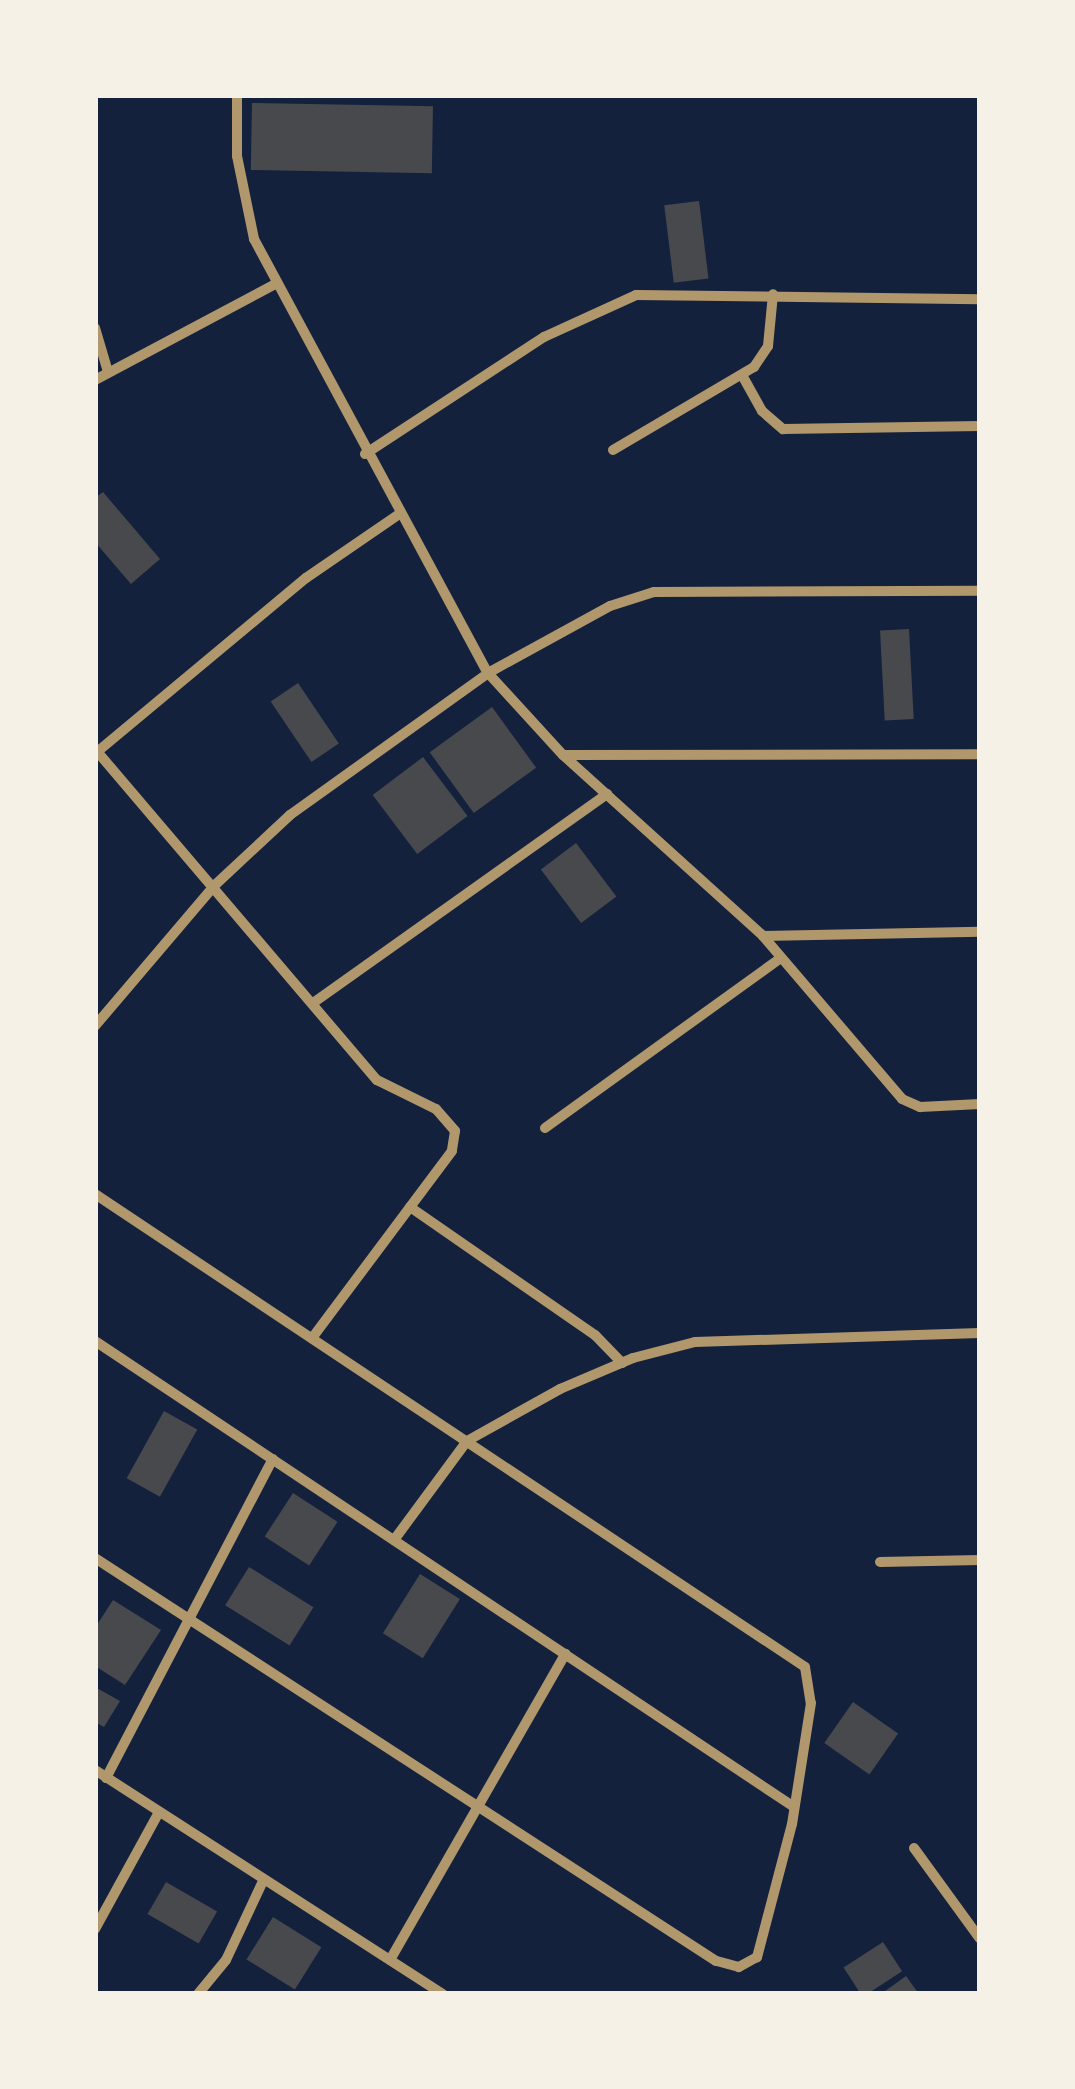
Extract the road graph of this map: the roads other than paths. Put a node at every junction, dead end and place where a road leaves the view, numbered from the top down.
1 (238, 95) edge
2 (274, 285) junction
3 (772, 294) junction
4 (980, 299) edge
5 (95, 328) edge
6 (108, 372) junction
7 (742, 375) junction
8 (95, 380) edge
9 (980, 426) edge
10 (614, 450) dead end
11 (365, 454) junction
12 (398, 515) junction
13 (980, 592) edge
14 (488, 673) junction
15 (96, 750) edge
16 (980, 754) edge
17 (564, 755) junction
18 (606, 794) junction
19 (215, 885) junction
20 (980, 932) edge
21 (763, 936) junction
22 (779, 959) junction
23 (313, 1004) junction
24 (95, 1026) edge
25 (980, 1104) edge
26 (545, 1128) dead end
27 (95, 1194) edge
28 (410, 1207) junction
29 (980, 1333) edge
30 (312, 1338) junction
31 (95, 1340) edge
32 (622, 1363) junction
33 (467, 1440) junction
34 (272, 1459) junction
35 (394, 1540) junction
36 (95, 1558) edge
37 (980, 1560) edge
38 (880, 1562) dead end
39 (189, 1619) junction
40 (565, 1654) junction
41 (95, 1770) edge
42 (106, 1778) junction
43 (478, 1805) junction
44 (794, 1807) junction
45 (159, 1812) junction
46 (914, 1848) dead end
47 (264, 1879) junction
48 (95, 1929) edge
49 (980, 1939) edge
50 (390, 1960) junction
51 (198, 1994) edge
52 (443, 1994) edge

1 - 2 street
2 - 6 street
2 - 11 street
3 - 4 street
3 - 7 street
3 - 11 street
5 - 6 street
6 - 8 street
7 - 9 street
7 - 10 street
11 - 12 street
12 - 14 street
12 - 15 street
13 - 14 street
14 - 17 street
14 - 19 street
15 - 19 street
16 - 17 street
17 - 18 street
18 - 21 street
18 - 23 street
19 - 23 street
19 - 24 street
20 - 21 street
21 - 22 street
22 - 25 street
22 - 26 street
23 - 28 street
27 - 30 street
28 - 30 street
28 - 32 street
29 - 32 street
30 - 33 street
31 - 34 street
32 - 33 street
33 - 35 street
33 - 44 street
34 - 35 street
34 - 39 street
35 - 40 street
36 - 39 street
37 - 38 street
39 - 42 street
39 - 43 street
40 - 43 street
40 - 44 street
41 - 42 street
42 - 45 street
43 - 44 street
43 - 50 street
45 - 47 street
45 - 48 street
46 - 49 street
47 - 50 street
47 - 51 street
50 - 52 street

